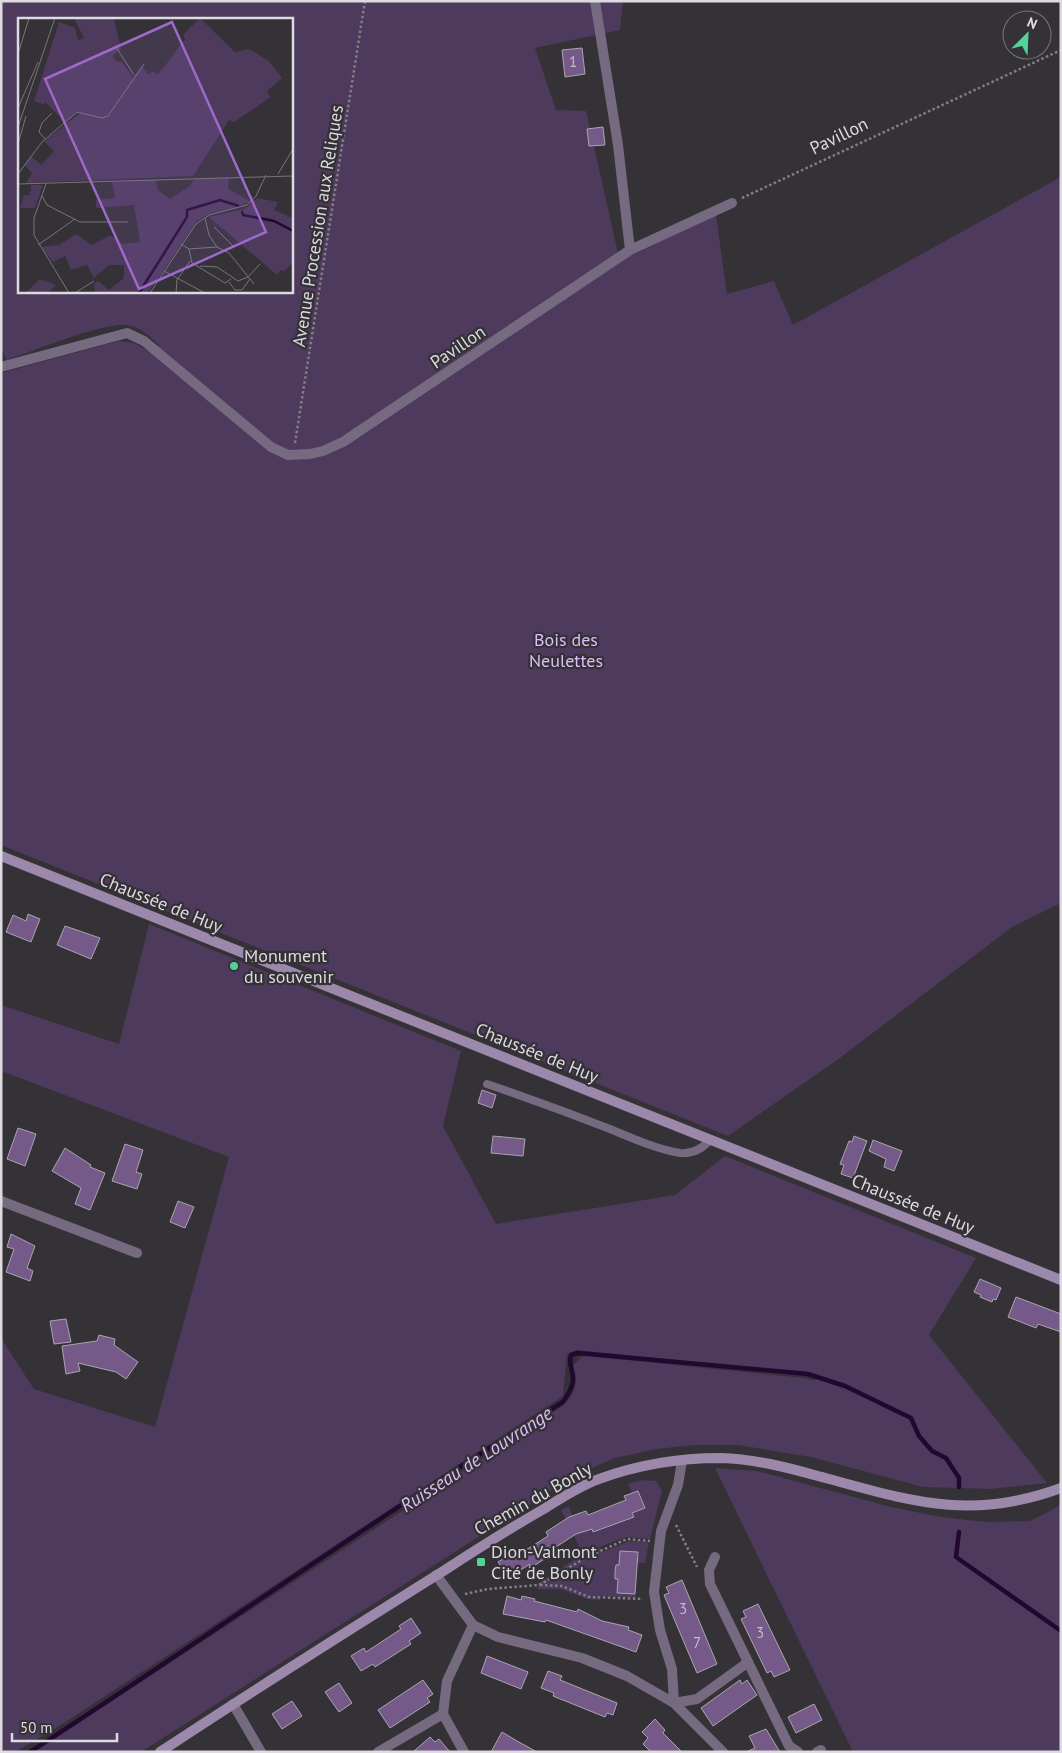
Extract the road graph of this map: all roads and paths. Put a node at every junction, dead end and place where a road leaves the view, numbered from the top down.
1 (365, 1) edge
2 (595, 1) edge
3 (1061, 50) edge
4 (732, 202) joint
5 (630, 250) junction
6 (1, 367) edge
7 (296, 455) junction
8 (1, 856) edge
9 (487, 1084) dead end
10 (710, 1140) junction
11 (1, 1201) edge
12 (137, 1253) dead end
13 (1061, 1280) edge
14 (682, 1460) junction
15 (1061, 1488) edge
16 (669, 1510) junction
17 (660, 1542) junction
18 (715, 1557) dead end
19 (436, 1575) junction
20 (710, 1584) junction
21 (539, 1585) junction
22 (452, 1599) junction
23 (655, 1600) junction
24 (473, 1625) junction
25 (747, 1663) junction
26 (233, 1704) junction
27 (674, 1704) junction
28 (443, 1714) junction
29 (160, 1752) edge
30 (261, 1752) edge
31 (378, 1752) edge
32 (464, 1752) edge
33 (722, 1752) edge
34 (798, 1752) edge

1 - 7 path, Avenue Procession aux Reliques
2 - 5 street
3 - 4 path, Pavillon
4 - 5 street, Pavillon
5 - 7 street, Pavillon
6 - 7 street
8 - 10 main road, Chaussée de Huy
9 - 10 lane
10 - 13 main road, Chaussée de Huy
11 - 12 street
14 - 15 main road, Chemin du Bonly
14 - 16 street
14 - 19 main road, Chemin du Bonly
16 - 17 street
16 - 20 path
17 - 21 path
17 - 23 street
18 - 20 street
19 - 22 street
19 - 26 main road, Chemin du Bonly
20 - 25 street
21 - 22 path
21 - 23 path
22 - 24 street
23 - 27 street
24 - 27 street
24 - 28 street
25 - 27 street
25 - 34 street
26 - 29 main road, Chemin du Bonly
26 - 30 street
27 - 33 street
28 - 31 street
28 - 32 street

